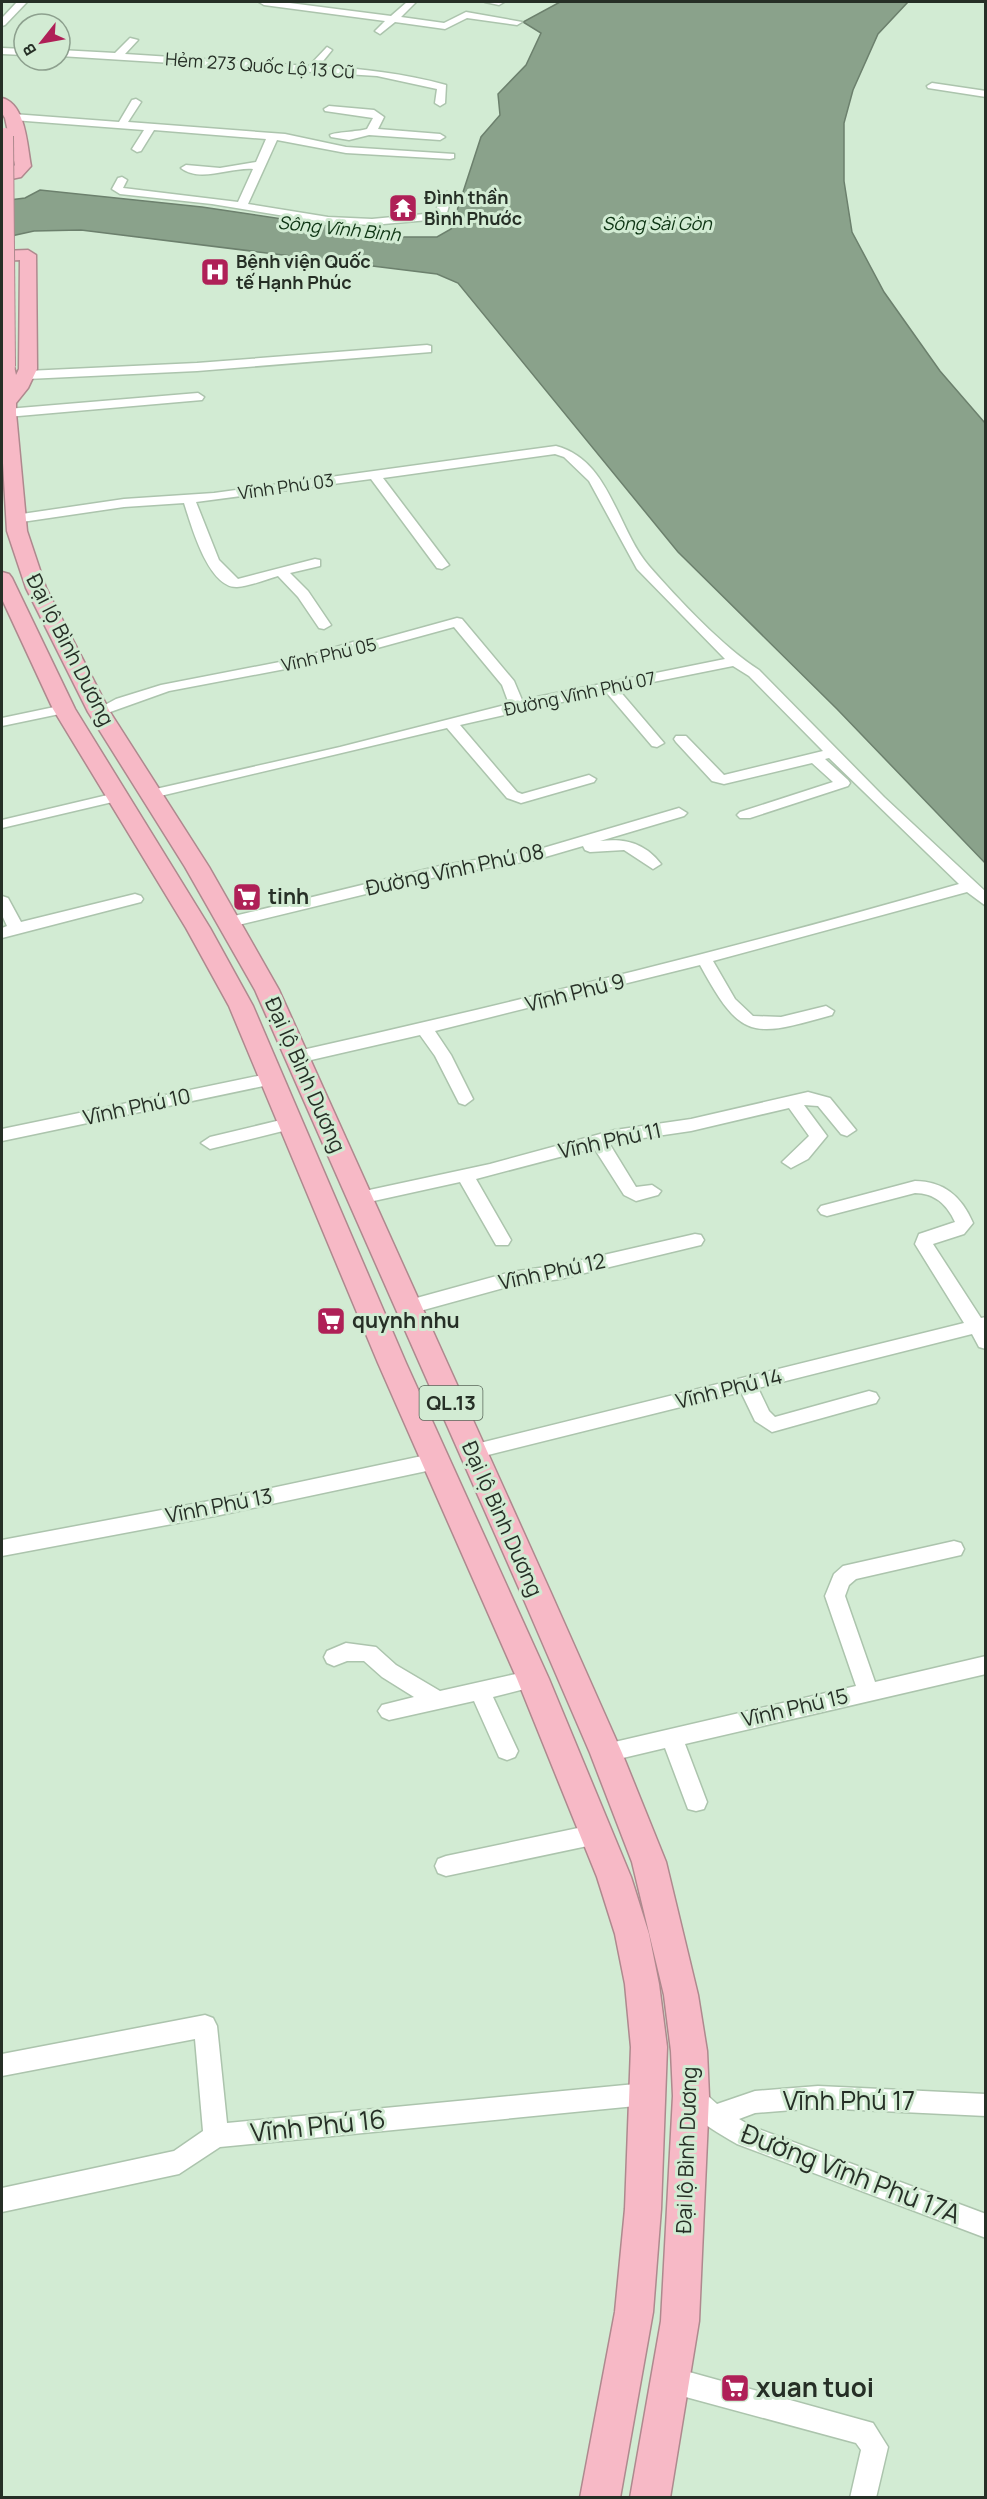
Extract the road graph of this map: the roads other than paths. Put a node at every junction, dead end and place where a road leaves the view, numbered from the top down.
1 (22, 2) edge
2 (264, 2) edge
3 (412, 2) edge
4 (490, 2) edge
5 (499, 2) edge
6 (396, 17) junction
7 (517, 22) dead end
8 (2, 23) edge
9 (380, 31) dead end
10 (134, 40) dead end
11 (171, 49) dead end
12 (327, 50) dead end
13 (72, 53) edge
14 (118, 56) junction
15 (162, 59) junction
16 (311, 70) junction
17 (932, 86) dead end
18 (986, 94) edge
19 (136, 102) dead end
20 (2, 103) edge
21 (440, 103) dead end
22 (329, 109) dead end
23 (342, 110) junction
24 (6, 125) edge
25 (121, 126) junction
26 (150, 128) junction
27 (371, 132) junction
28 (335, 135) junction
29 (273, 136) junction
30 (440, 137) dead end
31 (312, 145) junction
32 (137, 149) dead end
33 (450, 156) dead end
34 (260, 166) junction
35 (186, 168) dead end
36 (2, 176) edge
37 (122, 180) dead end
38 (447, 195) dead end
39 (241, 207) junction
40 (2, 256) edge
41 (427, 349) dead end
42 (17, 371) junction
43 (198, 398) dead end
44 (7, 407) junction
45 (374, 475) junction
46 (189, 500) junction
47 (15, 519) junction
48 (315, 563) dead end
49 (442, 565) dead end
50 (282, 573) junction
51 (2, 581) edge
52 (324, 625) dead end
53 (735, 661) junction
54 (610, 688) junction
55 (517, 706) junction
56 (64, 709) junction
57 (99, 712) junction
58 (2, 722) edge
59 (451, 724) junction
60 (681, 739) dead end
61 (657, 743) dead end
62 (832, 753) junction
63 (814, 758) junction
64 (589, 779) dead end
65 (152, 794) junction
66 (116, 797) junction
67 (679, 813) dead end
68 (745, 815) dead end
69 (2, 824) edge
70 (535, 855) junction
71 (653, 864) dead end
72 (970, 886) junction
73 (135, 899) dead end
74 (2, 901) edge
75 (986, 901) edge
76 (230, 922) junction
77 (9, 931) edge
78 (704, 959) junction
79 (826, 1011) dead end
80 (425, 1029) junction
81 (298, 1057) junction
82 (272, 1079) junction
83 (465, 1099) dead end
84 (793, 1102) junction
85 (289, 1124) junction
86 (847, 1130) dead end
87 (2, 1135) edge
88 (599, 1141) junction
89 (210, 1143) dead end
90 (791, 1162) dead end
91 (465, 1175) junction
92 (652, 1191) dead end
93 (360, 1198) junction
94 (827, 1210) dead end
95 (502, 1240) dead end
96 (695, 1240) dead end
97 (409, 1307) junction
98 (982, 1331) edge
99 (747, 1384) junction
100 (868, 1398) dead end
101 (472, 1452) junction
102 (436, 1461) junction
103 (2, 1548) edge
104 (954, 1549) dead end
105 (334, 1656) dead end
106 (986, 1665) edge
107 (533, 1679) junction
108 (480, 1691) junction
109 (868, 1691) junction
110 (438, 1700) junction
111 (389, 1711) dead end
112 (671, 1736) junction
113 (507, 1751) dead end
114 (606, 1752) junction
115 (696, 1802) dead end
116 (597, 1834) junction
117 (446, 1866) dead end
118 (2, 2065) edge
119 (646, 2094) junction
120 (691, 2096) junction
121 (986, 2105) edge
122 (714, 2116) junction
123 (216, 2136) junction
124 (2, 2200) edge
125 (986, 2226) edge
126 (670, 2379) junction
127 (600, 2498) edge
128 (650, 2498) edge
129 (863, 2498) edge

1 - 8 street
2 - 6 street
3 - 6 street
4 - 5 street
6 - 7 street
6 - 9 street
10 - 14 street
11 - 15 street
12 - 16 street
13 - 14 street, Hẻm 273 Quốc Lộ 13 Cũ
14 - 15 street, Hẻm 273 Quốc Lộ 13 Cũ
15 - 16 street, Hẻm 273 Quốc Lộ 13 Cũ
16 - 21 street, Hẻm 273 Quốc Lộ 13 Cũ
17 - 18 street
19 - 25 street
20 - 24 highway
22 - 23 street
23 - 27 street
23 - 28 street
24 - 25 street
24 - 36 highway
24 - 42 highway, QL.13, bridge
25 - 26 street
26 - 29 street
26 - 32 street
27 - 28 street
27 - 30 street
28 - 31 street
29 - 31 street
29 - 34 street
31 - 33 street
34 - 35 street
34 - 39 street
37 - 39 street
38 - 39 street
40 - 42 highway
41 - 42 street
42 - 44 highway, Đại lộ Bình Dương / QL.13
43 - 44 street
44 - 47 highway, Đại lộ Bình Dương / QL.13
45 - 46 street, Vĩnh Phú 03
45 - 49 street
45 - 53 street, Vĩnh Phú 03
46 - 47 street, Vĩnh Phú 03
46 - 50 street
47 - 57 highway, Đại lộ Bình Dương / QL.13
48 - 50 street
50 - 52 street
51 - 56 highway, Đại lộ Bình Dương / QL.13
53 - 54 street, Đường Vĩnh Phú 07
53 - 62 street
54 - 55 street, Đường Vĩnh Phú 07
54 - 61 street
55 - 57 street, Vĩnh Phú 05
55 - 59 street, Đường Vĩnh Phú 07
56 - 58 street
56 - 66 highway, Đại lộ Bình Dương / QL.13
57 - 65 highway, Đại lộ Bình Dương / QL.13
59 - 64 street
59 - 65 street, Đường Vĩnh Phú 07
60 - 63 street
62 - 63 street
62 - 72 street
63 - 68 street
65 - 76 highway, Đại lộ Bình Dương / QL.13
66 - 69 street
66 - 82 highway, Đại lộ Bình Dương / QL.13
67 - 70 street, Đường Vĩnh Phú 08
70 - 71 street
70 - 76 street, Đường Vĩnh Phú 08
72 - 75 street
72 - 78 street, Vĩnh Phú 9
73 - 77 street
74 - 77 street
76 - 81 highway, Đại lộ Bình Dương / QL.13
78 - 79 street
78 - 80 street, Vĩnh Phú 9
80 - 81 street, Vĩnh Phú 9
80 - 83 street
81 - 93 highway, Đại lộ Bình Dương / QL.13
82 - 85 highway, Đại lộ Bình Dương / QL.13
82 - 87 street, Vĩnh Phú 10
84 - 86 street, Vĩnh Phú 11
84 - 88 street, Vĩnh Phú 11
84 - 90 street
85 - 89 street
85 - 102 highway, Đại lộ Bình Dương / QL.13
88 - 91 street, Vĩnh Phú 11
88 - 92 street
91 - 93 street, Vĩnh Phú 11
91 - 95 street
93 - 97 highway, Đại lộ Bình Dương / QL.13
94 - 98 street
96 - 97 street, Vĩnh Phú 12
97 - 101 highway, Đại lộ Bình Dương / QL.13
98 - 99 street, Vĩnh Phú 14
99 - 100 street
99 - 101 street, Vĩnh Phú 14
101 - 102 highway
101 - 114 highway, Đại lộ Bình Dương / QL.13
102 - 103 street, Vĩnh Phú 13
102 - 107 highway, Đại lộ Bình Dương / QL.13
104 - 109 street
105 - 110 street
106 - 109 street, Vĩnh Phú 15
107 - 108 street
107 - 116 highway, Đại lộ Bình Dương / QL.13
108 - 110 street
108 - 113 street
109 - 112 street, Vĩnh Phú 15
110 - 111 street
112 - 114 street, Vĩnh Phú 15
112 - 115 street
114 - 120 highway, Đại lộ Bình Dương / QL.13
116 - 117 street
116 - 119 highway, Đại lộ Bình Dương / QL.13
118 - 123 street
119 - 123 street, Vĩnh Phú 16
119 - 127 highway, Đại lộ Bình Dương / QL.13
120 - 122 street, Đường Vĩnh Phú 17A
120 - 126 highway, Đại lộ Bình Dương / QL.13
121 - 122 street, Vĩnh Phú 17
122 - 125 street, Đường Vĩnh Phú 17A
123 - 124 street, Vĩnh Phú 16
126 - 128 highway, Đại lộ Bình Dương / QL.13
126 - 129 street

